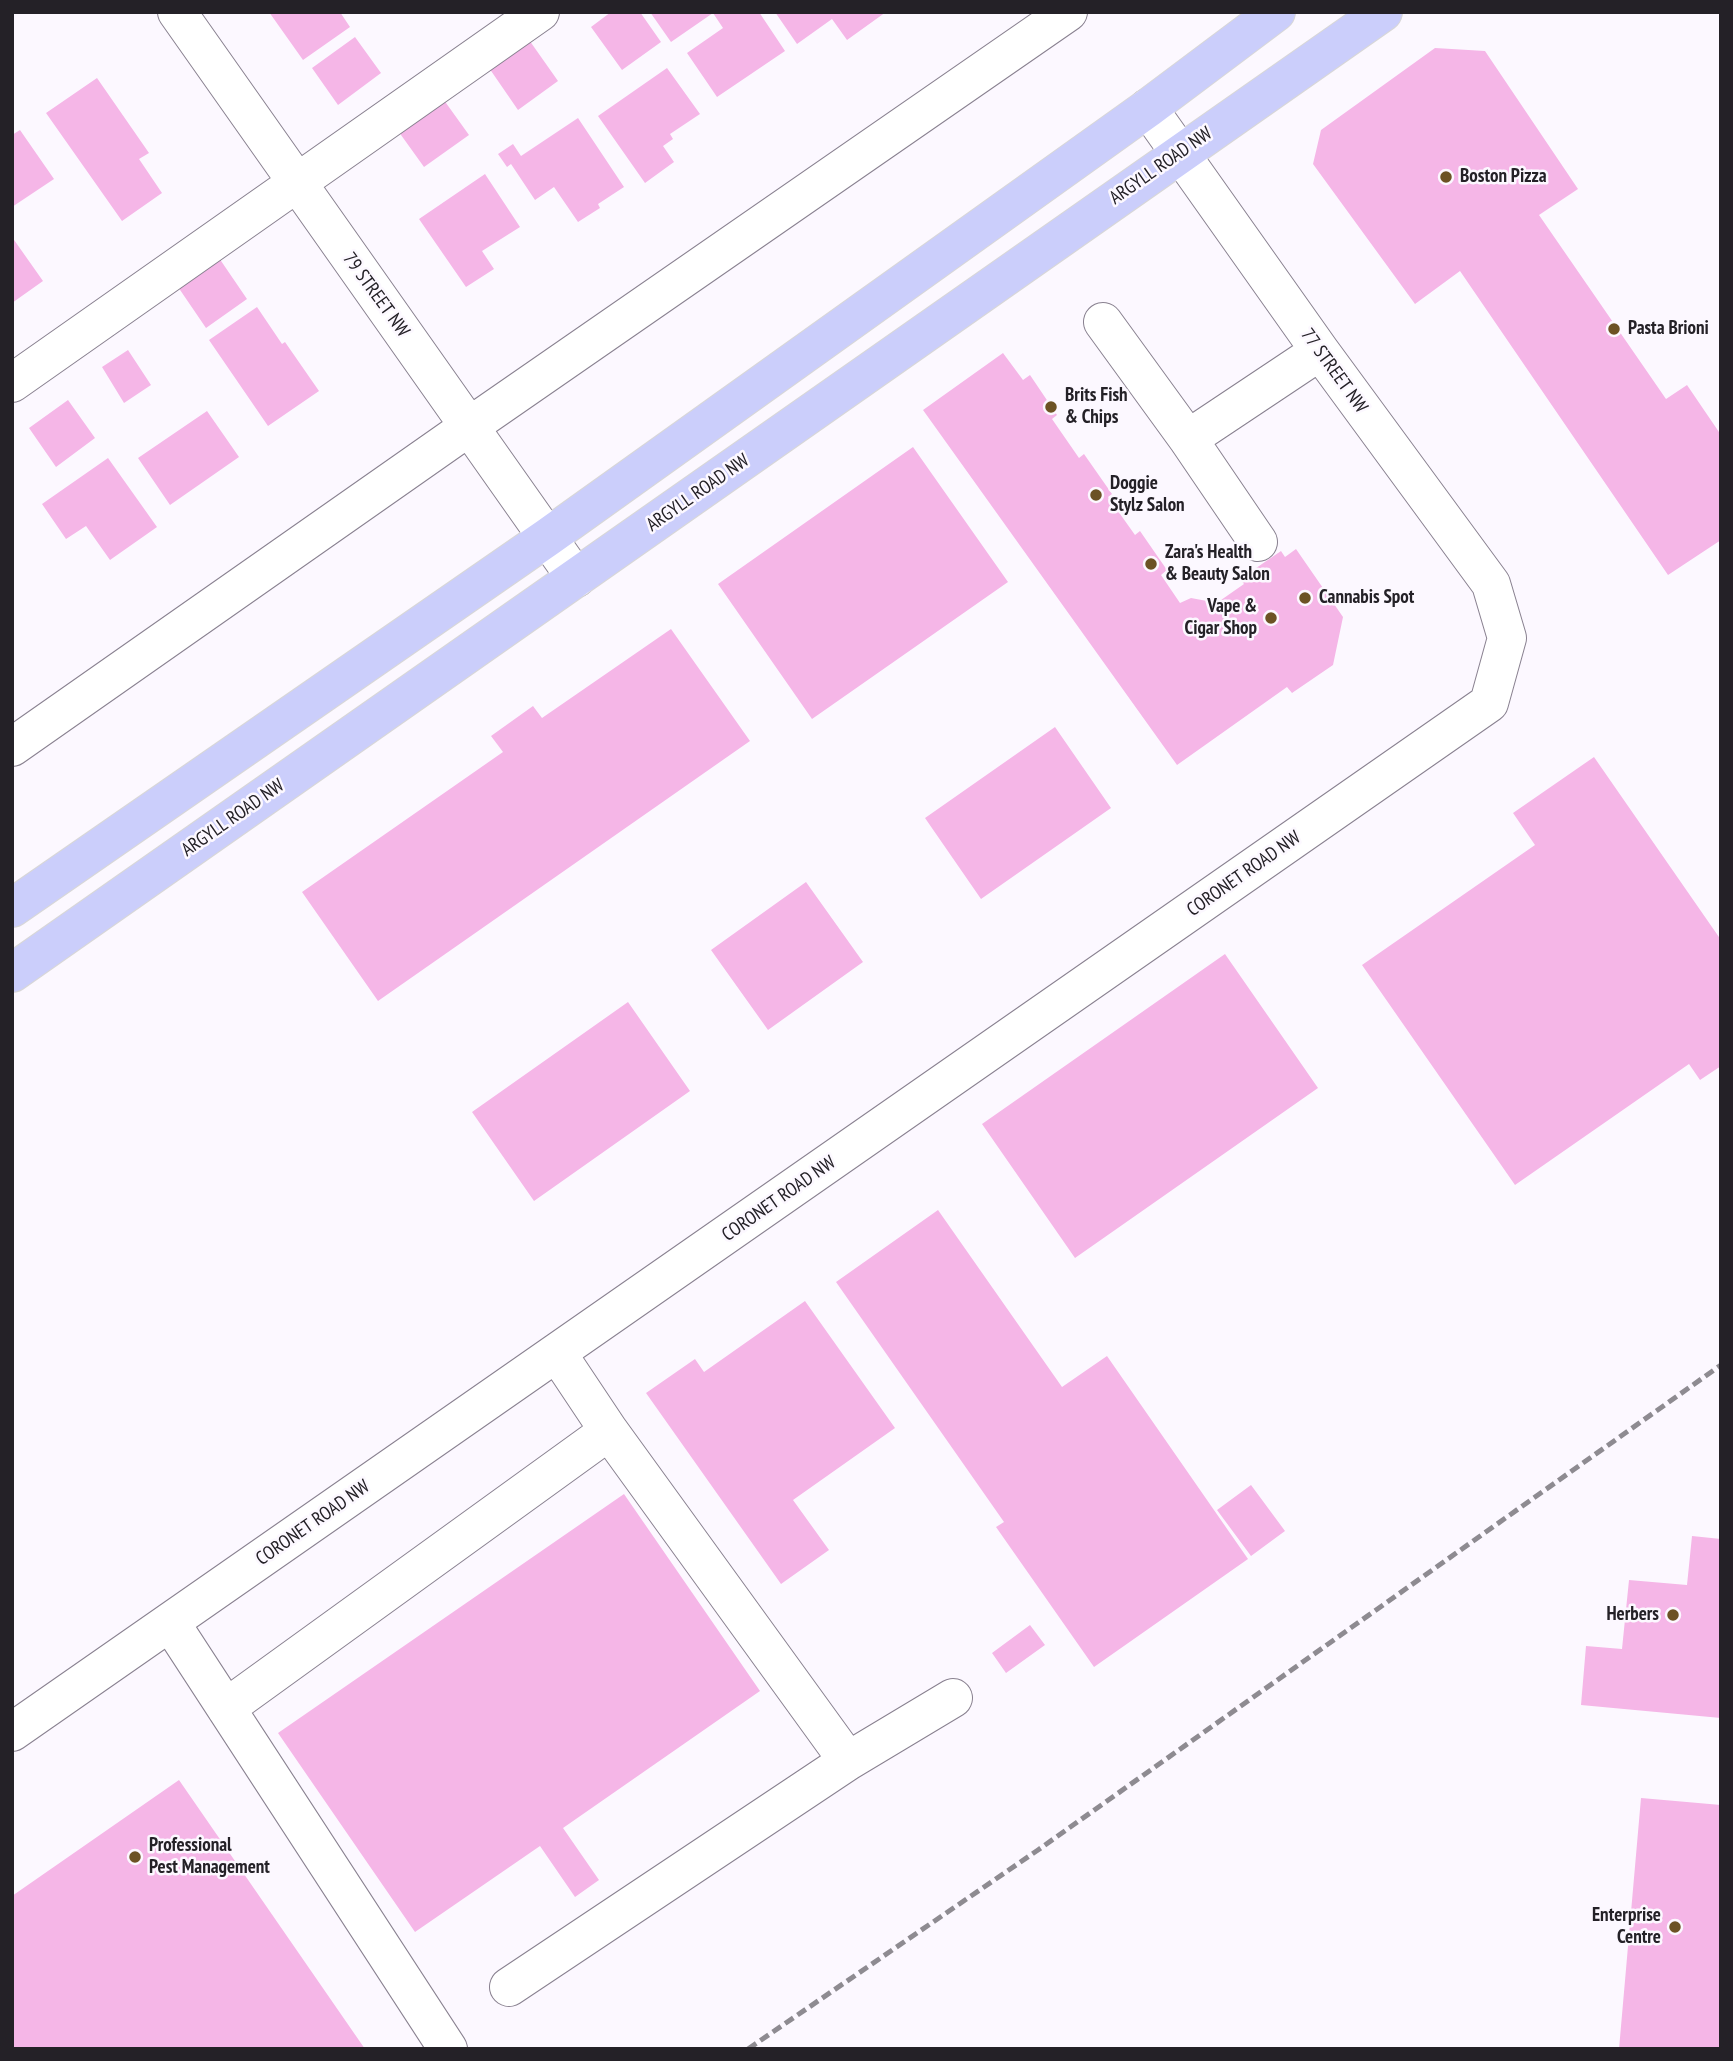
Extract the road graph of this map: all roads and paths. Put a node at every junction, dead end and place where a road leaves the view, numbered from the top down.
1 (177, 12) edge
2 (540, 12) edge
3 (1068, 12) edge
4 (1276, 12) edge
5 (1383, 12) edge
6 (1148, 108) junction
7 (1180, 153) junction
8 (296, 184) junction
9 (1103, 322) dead end
10 (1320, 351) junction
11 (12, 383) edge
12 (470, 426) junction
13 (1188, 439) junction
14 (548, 537) junction
15 (1258, 542) dead end
16 (576, 578) junction
17 (1507, 638) joint
18 (12, 747) edge
19 (12, 908) edge
20 (12, 973) edge
21 (557, 1353) junction
22 (609, 1431) junction
23 (170, 1622) junction
24 (953, 1698) dead end
25 (226, 1708) junction
26 (12, 1732) edge
27 (848, 1761) junction
28 (509, 1987) dead end
29 (448, 2049) edge

1 - 8 street, 79 STREET NW
2 - 8 street
3 - 12 street
4 - 6 main road
5 - 7 main road, ARGYLL ROAD NW
6 - 7 street, 77 STREET NW
6 - 14 main road
7 - 10 street, 77 STREET NW
7 - 16 main road, ARGYLL ROAD NW
8 - 11 street
8 - 12 street, 79 STREET NW
9 - 13 street
10 - 13 street
10 - 17 street, 77 STREET NW
12 - 14 street, 79 STREET NW
12 - 18 street
13 - 15 street
14 - 16 street, 79 STREET NW
14 - 19 main road
16 - 20 main road, ARGYLL ROAD NW
17 - 21 street, CORONET ROAD NW
21 - 22 street
21 - 23 street, CORONET ROAD NW
22 - 25 street
22 - 27 street
23 - 25 street
23 - 26 street, CORONET ROAD NW
24 - 27 street
25 - 29 street
27 - 28 street

